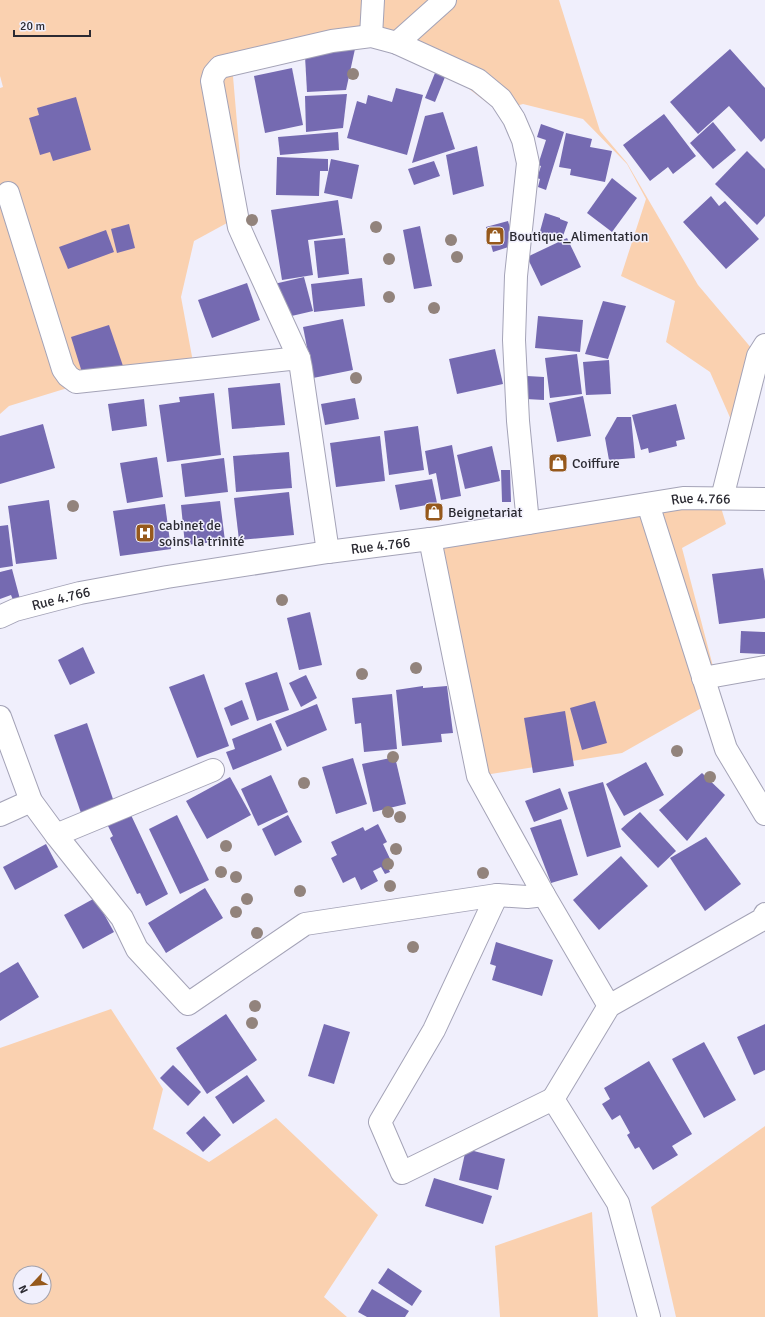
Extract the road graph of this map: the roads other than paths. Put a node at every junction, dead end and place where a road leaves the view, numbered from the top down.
1 (373, 0) edge
2 (445, 0) edge
3 (371, 36) junction
4 (397, 43) junction
5 (8, 193) dead end
6 (765, 345) edge
7 (299, 358) junction
8 (722, 498) junction
9 (765, 499) edge
10 (648, 504) junction
11 (528, 523) junction
12 (430, 539) junction
13 (328, 552) junction
14 (0, 617) edge
15 (765, 667) edge
16 (703, 678) junction
17 (0, 717) edge
18 (213, 770) dead end
19 (31, 801) junction
20 (765, 814) edge
21 (0, 815) edge
22 (56, 835) junction
23 (497, 895) junction
24 (544, 895) junction
25 (764, 920) edge
26 (609, 1006) junction
27 (553, 1099) junction
28 (649, 1317) edge

1 - 3 street
2 - 4 street
3 - 4 street
3 - 7 street
4 - 11 street
5 - 7 street
6 - 8 street
7 - 13 street
8 - 9 street, Rue 4.766
8 - 10 street, Rue 4.766
10 - 11 street, Rue 4.766
10 - 16 street
11 - 12 street, Rue 4.766
12 - 13 street, Rue 4.766
12 - 24 street
13 - 14 street, Rue 4.766
15 - 16 street
16 - 20 street
17 - 19 street
18 - 22 street
19 - 21 street
19 - 22 street
22 - 23 street
23 - 24 street
23 - 27 street
24 - 26 street
25 - 26 street
26 - 27 street
27 - 28 street

